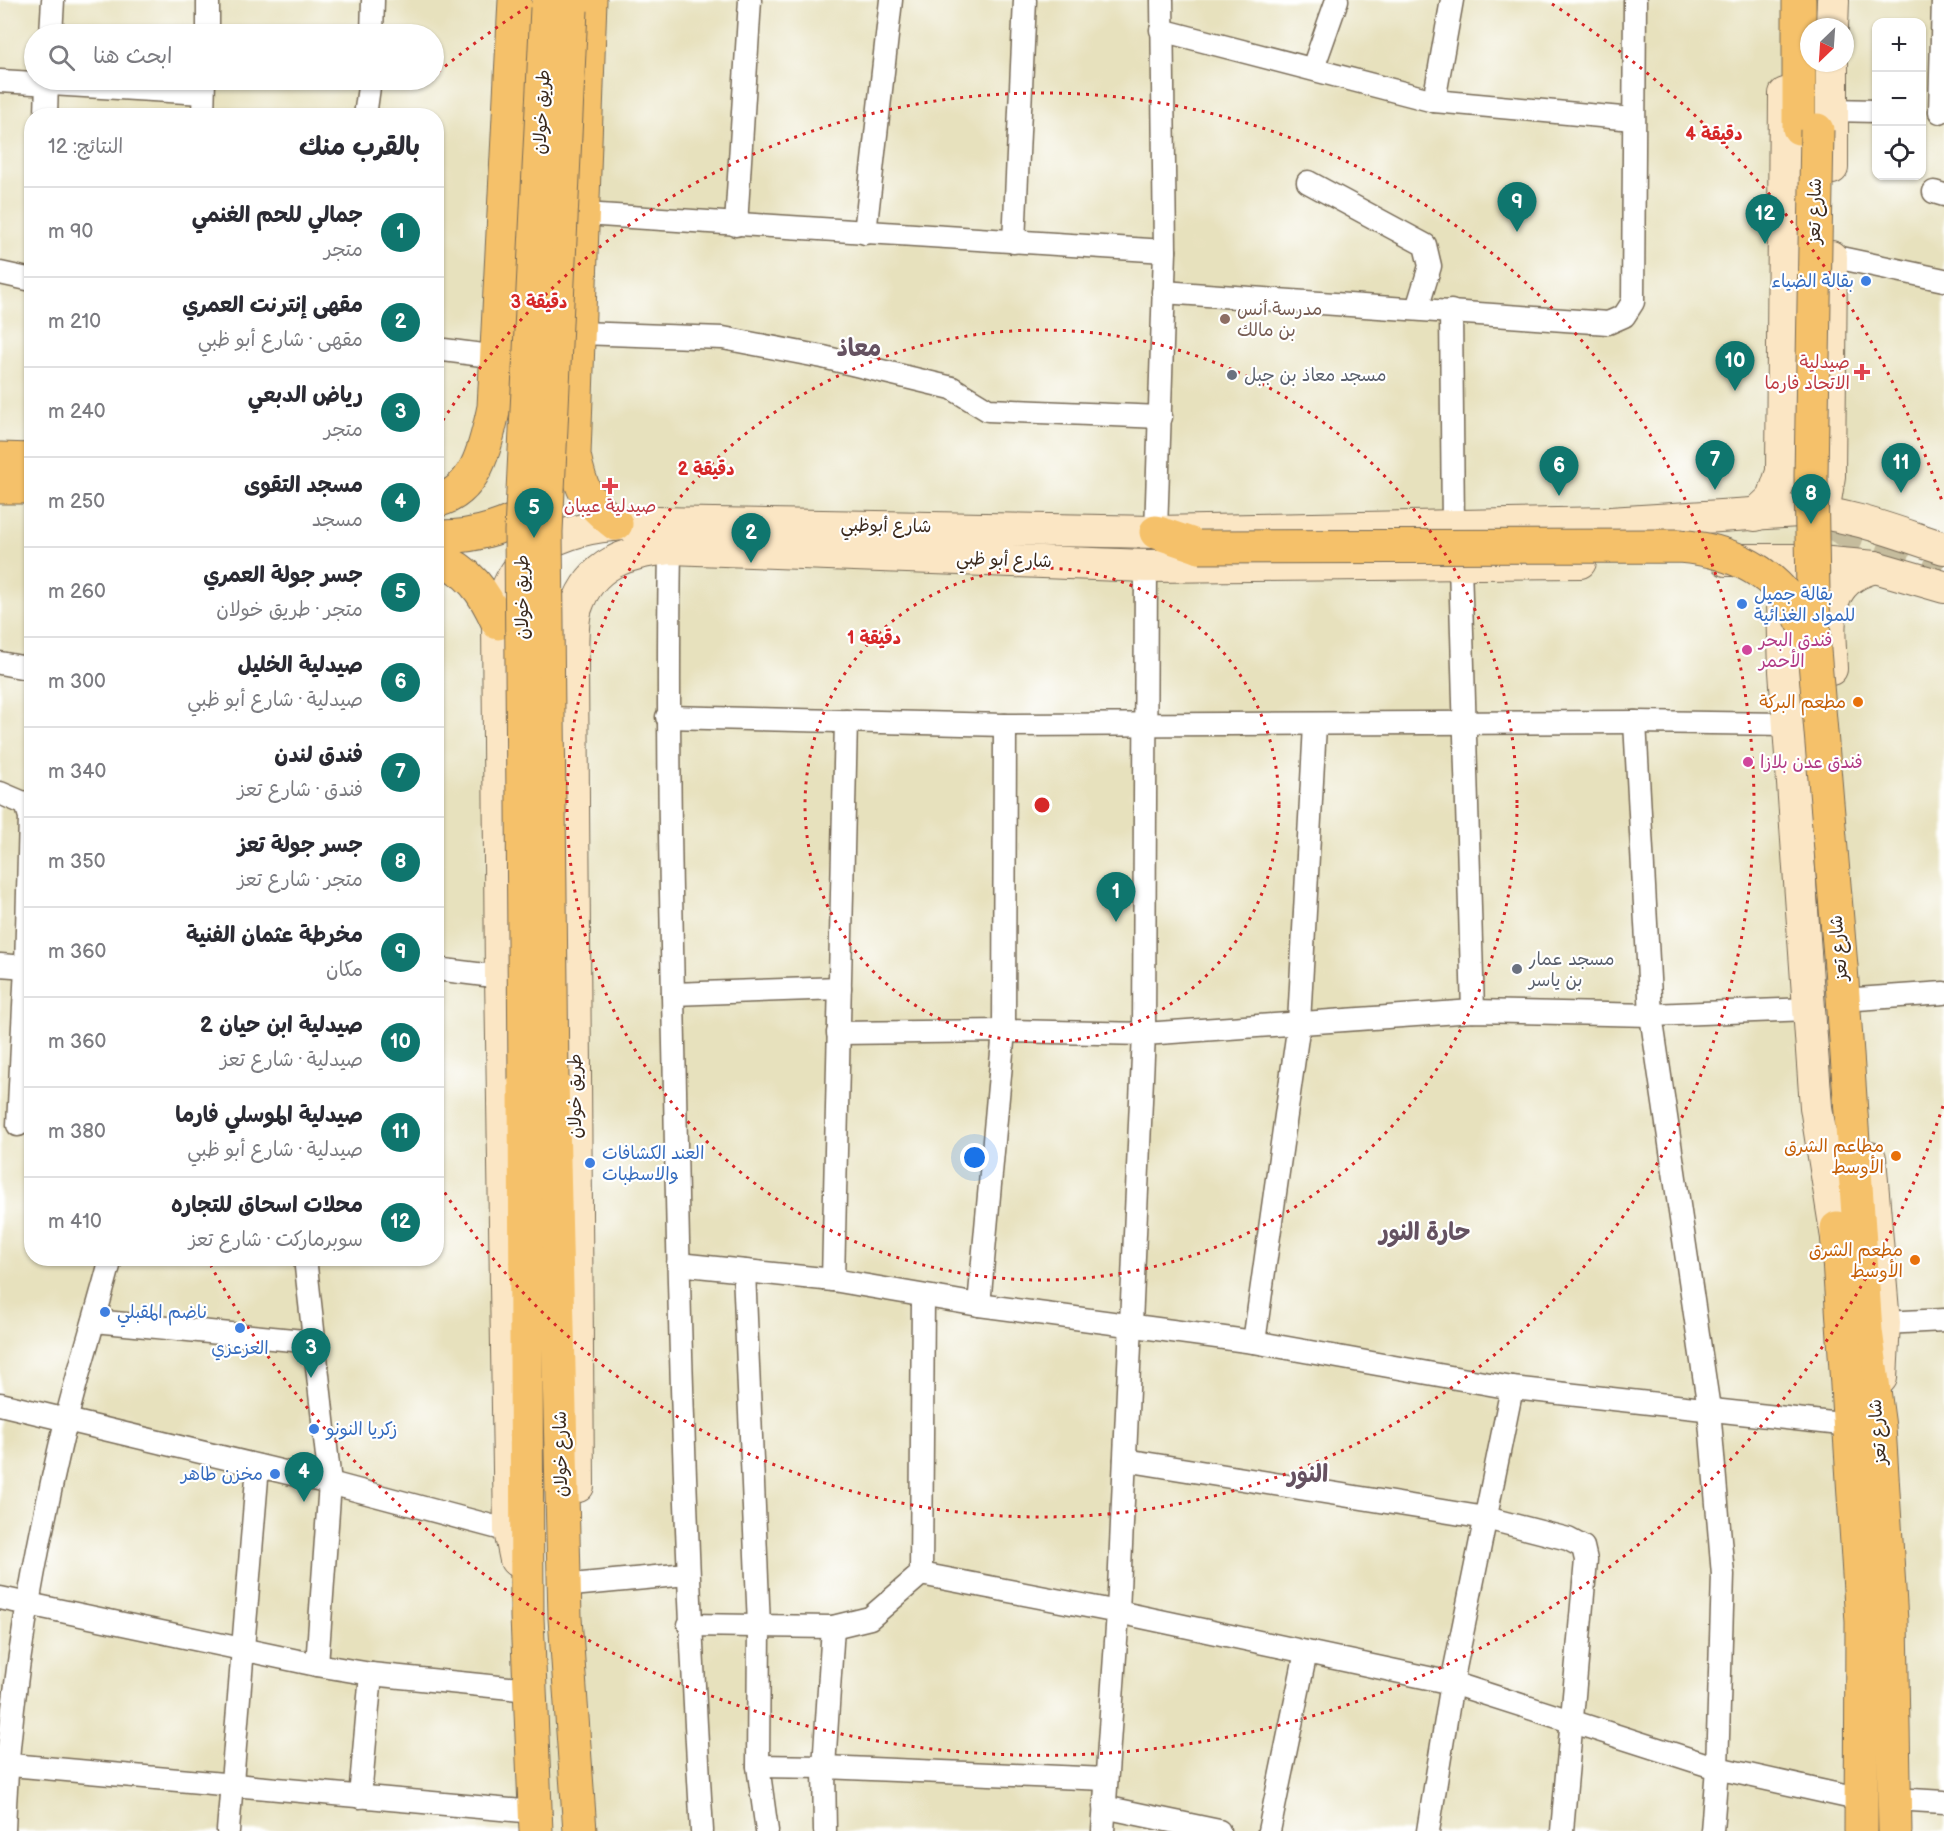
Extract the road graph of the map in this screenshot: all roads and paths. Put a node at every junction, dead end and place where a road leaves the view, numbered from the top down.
1 (53, 0) edge
2 (208, 0) edge
3 (373, 0) edge
4 (515, 0) edge
5 (750, 0) edge
6 (891, 0) edge
7 (1025, 0) edge
8 (1162, 0) edge
9 (1337, 0) edge
10 (1452, 0) edge
11 (1635, 0) edge
12 (1785, 0) edge
13 (1799, 0) edge
14 (1818, 0) edge
15 (1833, 0) edge
16 (1943, 0) edge
17 (565, 4) edge
18 (1818, 18) edge
19 (1832, 18) edge
20 (52, 24) edge
21 (207, 24) edge
22 (372, 24) edge
23 (1161, 30) junction
24 (1313, 68) junction
25 (1818, 72) edge
26 (1830, 72) edge
27 (0, 81) edge
28 (24, 82) edge
29 (47, 90) edge
30 (136, 90) edge
31 (369, 90) edge
32 (203, 96) edge
33 (1434, 101) junction
34 (46, 108) edge
35 (366, 108) edge
36 (1872, 112) edge
37 (1935, 112) edge
38 (1633, 120) junction
39 (1816, 123) junction
40 (1308, 182) dead end
41 (584, 214) junction
42 (736, 225) junction
43 (865, 233) junction
44 (1014, 242) junction
45 (1165, 251) junction
46 (1831, 256) junction
47 (0, 273) edge
48 (24, 278) edge
49 (1944, 280) edge
50 (1163, 292) junction
51 (1417, 309) junction
52 (1450, 311) junction
53 (579, 333) junction
54 (444, 351) edge
55 (1784, 360) junction
56 (1830, 361) junction
57 (497, 366) junction
58 (577, 377) junction
59 (1161, 417) junction
60 (574, 456) junction
61 (0, 459) edge
62 (24, 460) edge
63 (1828, 476) junction
64 (0, 487) edge
65 (24, 488) edge
66 (444, 497) edge
67 (1821, 512) junction
68 (1755, 515) junction
69 (1610, 523) junction
70 (616, 524) junction
71 (1870, 524) junction
72 (1453, 526) junction
73 (1156, 532) junction
74 (444, 536) edge
75 (707, 536) junction
76 (670, 548) junction
77 (1944, 548) edge
78 (1717, 560) junction
79 (1781, 560) junction
80 (1944, 560) edge
81 (444, 561) edge
82 (1613, 561) junction
83 (1460, 564) junction
84 (1146, 566) junction
85 (1875, 567) junction
86 (1944, 581) edge
87 (1944, 587) edge
88 (575, 610) joint
89 (1784, 620) junction
90 (498, 622) junction
91 (1822, 659) junction
92 (498, 661) junction
93 (0, 663) edge
94 (572, 664) junction
95 (24, 668) edge
96 (1785, 671) junction
97 (668, 717) junction
98 (846, 721) junction
99 (1635, 722) junction
100 (1463, 723) junction
101 (1005, 724) junction
102 (1315, 724) junction
103 (1789, 724) junction
104 (1144, 725) junction
105 (0, 793) edge
106 (24, 803) edge
107 (0, 965) edge
108 (24, 967) edge
109 (1831, 968) junction
110 (444, 970) edge
111 (501, 977) junction
112 (840, 988) junction
113 (1944, 993) edge
114 (673, 994) junction
115 (1857, 999) junction
116 (1809, 1009) junction
117 (1473, 1011) junction
118 (24, 1015) edge
119 (1651, 1015) junction
120 (1299, 1023) junction
121 (1004, 1031) junction
122 (838, 1034) junction
123 (1144, 1034) junction
124 (538, 1078) junction
125 (17, 1126) edge
126 (1838, 1244) junction
127 (678, 1264) junction
128 (109, 1266) edge
129 (306, 1266) edge
130 (744, 1271) junction
131 (833, 1280) junction
132 (923, 1297) junction
133 (979, 1305) junction
134 (1944, 1320) edge
135 (94, 1321) junction
136 (1884, 1323) junction
137 (1132, 1326) junction
138 (314, 1342) junction
139 (1254, 1342) junction
140 (1512, 1388) junction
141 (0, 1404) edge
142 (1709, 1409) junction
143 (66, 1419) junction
144 (1864, 1426) junction
145 (1125, 1460) junction
146 (258, 1466) junction
147 (330, 1483) junction
148 (1486, 1518) junction
149 (510, 1531) junction
150 (687, 1574) junction
151 (921, 1574) junction
152 (572, 1585) junction
153 (0, 1598) edge
154 (27, 1604) junction
155 (1118, 1612) junction
156 (527, 1617) junction
157 (565, 1618) junction
158 (689, 1625) junction
159 (759, 1626) junction
160 (833, 1627) junction
161 (242, 1648) junction
162 (1306, 1652) junction
163 (317, 1665) junction
164 (372, 1674) junction
165 (1452, 1683) junction
166 (529, 1690) junction
167 (1572, 1719) junction
168 (3, 1765) edge
169 (758, 1766) junction
170 (824, 1767) junction
171 (1717, 1767) junction
172 (1106, 1779) junction
173 (231, 1786) junction
174 (360, 1797) junction
175 (1895, 1799) junction
176 (1944, 1802) edge
177 (1104, 1807) junction
178 (1862, 1816) edge
179 (535, 1822) edge
180 (4, 1831) edge
181 (228, 1831) edge
182 (580, 1831) edge
183 (702, 1831) edge
184 (767, 1831) edge
185 (825, 1831) edge
186 (1103, 1831) edge
187 (1219, 1831) edge
188 (1269, 1831) edge
189 (1428, 1831) edge
190 (1562, 1831) edge
191 (1712, 1831) edge
192 (1895, 1831) edge

1 - 20 street
2 - 21 street
3 - 22 street
4 - 57 main road, طريق خولان
5 - 42 street
6 - 43 street
7 - 44 street
8 - 23 street
9 - 24 street
10 - 33 street
11 - 38 street
12 - 55 main road
13 - 39 main road, شارع تعز
14 - 18 main road
15 - 19 main road
16 - 37 street
17 - 41 main road, طريق خولان
17 - 124 main road, طريق خولان, bridge
23 - 24 street
23 - 45 street
24 - 33 street
25 - 39 main road, شارع تعز
26 - 39 main road
27 - 28 street
29 - 34 street
30 - 32 street
31 - 35 street
33 - 38 street
36 - 39 street
38 - 52 street
39 - 46 main road
39 - 91 main road, شارع تعز, bridge
40 - 51 street
41 - 42 street
41 - 53 main road, طريق خولان
42 - 43 street
43 - 44 street
44 - 45 street
45 - 50 street
46 - 49 street
46 - 56 main road
47 - 48 street
50 - 51 street
50 - 59 street
51 - 52 street
52 - 72 street
53 - 58 main road, طريق خولان
53 - 59 street
54 - 57 street
55 - 56 main road
55 - 68 main road
56 - 63 main road
57 - 58 main road
57 - 66 main road, طريق خولان
58 - 60 main road, طريق خولان
59 - 73 street
60 - 70 main road
60 - 74 main road
61 - 62 main road
63 - 67 main road
63 - 71 main road
64 - 65 main road
67 - 68 main road, شارع أبوظبي
67 - 71 main road, شارع أبوظبي
67 - 79 main road
68 - 69 main road, شارع أبوظبي
69 - 72 main road, شارع أبوظبي
69 - 82 main road
70 - 75 main road, شارع أبوظبي
70 - 90 main road, طريق خولان
71 - 77 main road
71 - 79 main road
72 - 73 main road, شارع أبوظبي
73 - 75 main road, شارع أبوظبي
73 - 91 main road, bridge
75 - 76 main road, شارع أبو ظبي
75 - 84 main road, شارع أبو ظبي
76 - 88 main road, شارع أبو ظبي
76 - 97 street
78 - 79 main road, شارع أبو ظبي
78 - 82 main road, شارع أبو ظبي
78 - 89 main road
79 - 85 main road, شارع أبو ظبي
79 - 89 main road
80 - 86 main road
81 - 90 main road
82 - 83 main road, شارع أبو ظبي
83 - 84 main road, شارع أبو ظبي
83 - 100 street
84 - 104 street
85 - 87 main road, شارع أبو ظبي
85 - 91 main road
88 - 94 main road, طريق خولان
89 - 96 main road
90 - 92 main road, طريق خولان
91 - 96 main road
91 - 109 main road, شارع تعز, bridge
91 - 115 main road
92 - 94 main road
92 - 111 main road, طريق خولان
93 - 95 street
94 - 152 main road, طريق خولان
96 - 103 main road
97 - 98 street
97 - 114 street
98 - 101 street
98 - 112 street
99 - 100 street
99 - 103 street
99 - 119 street
100 - 102 street
100 - 117 street
101 - 104 street
101 - 121 street
102 - 104 street
102 - 120 street
103 - 116 main road
104 - 123 street
105 - 106 street
107 - 108 street
109 - 126 main road, شارع تعز
109 - 144 main road, شارع تعز
110 - 111 street
111 - 149 main road, طريق خولان
112 - 114 street
112 - 122 street
113 - 115 street
114 - 127 street
115 - 136 main road
116 - 119 street
116 - 126 main road
117 - 119 street
117 - 120 street
118 - 125 street
119 - 142 street
120 - 123 street
120 - 139 street
121 - 122 street
121 - 123 street
121 - 133 street
122 - 131 street
123 - 137 street
124 - 156 main road, شارع خولان
124 - 157 main road, شارع خولان
126 - 144 main road, شارع تعز
127 - 130 street
127 - 150 street
128 - 135 street
129 - 138 street
130 - 131 street
130 - 159 street
131 - 132 street
132 - 133 street
132 - 151 street
133 - 137 street
134 - 136 street
135 - 138 street
135 - 143 street
136 - 144 main road
137 - 139 street
137 - 145 street
138 - 147 street
139 - 140 street
140 - 142 street
140 - 148 street
141 - 143 street
142 - 144 street
142 - 171 street
143 - 146 street
143 - 154 street
144 - 175 main road, شارع تعز
144 - 178 main road, شارع تعز
145 - 148 street
145 - 155 street
146 - 147 street
146 - 161 street
147 - 149 street
147 - 163 street
148 - 165 street
148 - 167 street
149 - 156 main road, طريق خولان
150 - 152 street
150 - 158 street
151 - 155 street
151 - 160 street
152 - 157 main road, طريق خولان
153 - 154 street
154 - 161 street
154 - 168 street
155 - 162 street
155 - 172 street
156 - 166 main road, شارع خولان
157 - 182 main road, شارع خولان
158 - 159 street
158 - 183 street
159 - 160 street
159 - 169 street
160 - 170 street
161 - 163 street
161 - 173 street
162 - 165 street
162 - 188 street
163 - 164 street
164 - 166 street
164 - 174 street
165 - 167 street
165 - 189 street
166 - 179 main road, شارع خولان
167 - 171 street
167 - 190 street
168 - 173 street
168 - 180 street
169 - 170 street
169 - 184 street
170 - 172 street
170 - 185 street
171 - 178 street
171 - 191 street
172 - 177 street
173 - 174 street
173 - 181 street
174 - 179 street
175 - 176 street
175 - 192 main road, شارع تعز
177 - 186 street
177 - 187 street

